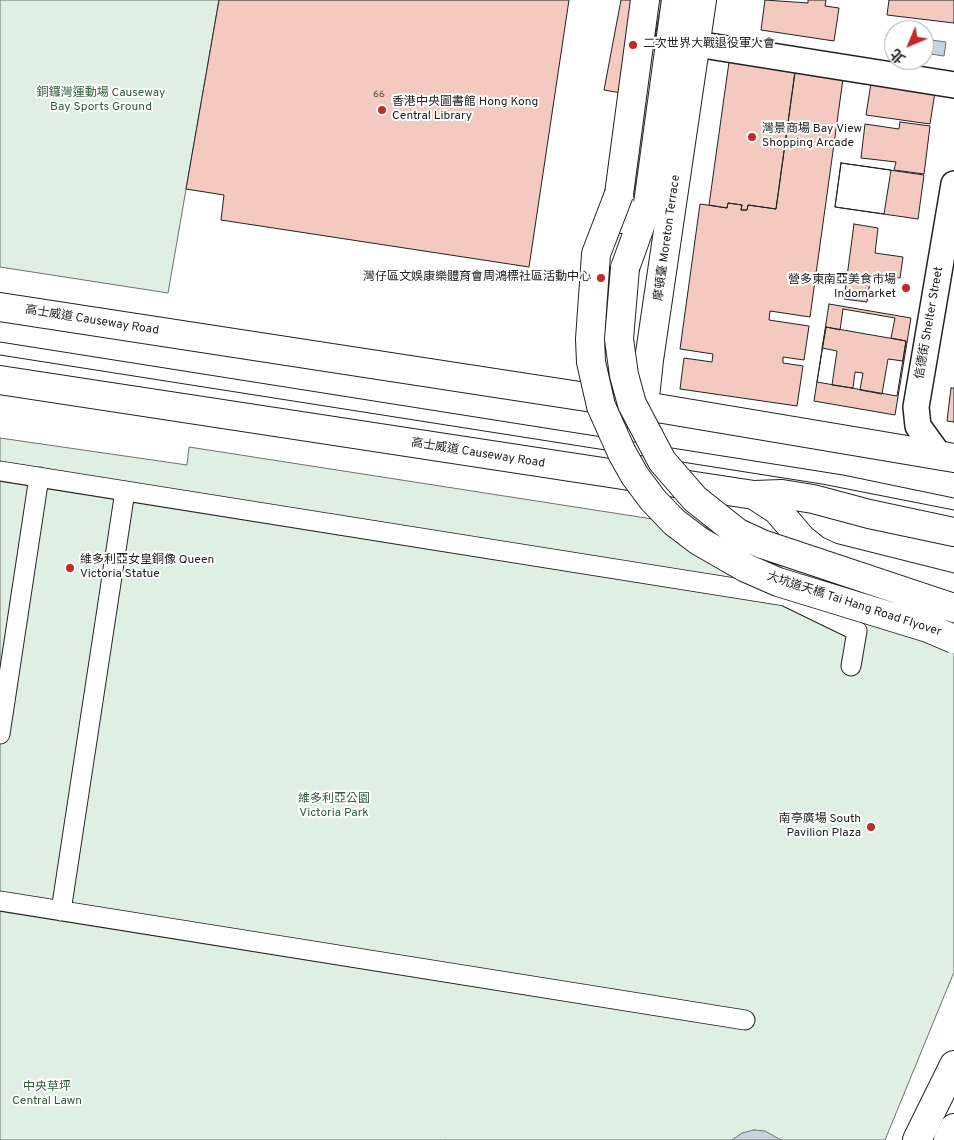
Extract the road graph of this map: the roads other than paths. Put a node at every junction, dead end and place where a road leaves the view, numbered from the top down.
1 (645, 0) edge
2 (676, 0) edge
3 (702, 0) edge
4 (696, 44) junction
5 (954, 85) edge
6 (954, 184) edge
7 (619, 194) junction
8 (625, 268) junction
9 (0, 307) edge
10 (0, 380) edge
11 (645, 406) junction
12 (947, 457) edge
13 (0, 471) edge
14 (630, 476) junction
15 (39, 477) junction
16 (125, 491) junction
17 (754, 494) junction
18 (954, 532) edge
19 (954, 588) edge
20 (954, 608) edge
21 (954, 639) edge
22 (851, 666) dead end
23 (0, 734) edge
24 (0, 901) edge
25 (61, 910) junction
26 (745, 1020) dead end
27 (954, 1065) edge
28 (954, 1128) edge
29 (917, 1140) edge
30 (948, 1140) edge

1 - 7 main road, 大坑道天橋 Tai Hang Road Flyover
2 - 8 main road
3 - 4 main road, 摩頓臺 Moreton Terrace
4 - 5 street
4 - 11 main road, 摩頓臺 Moreton Terrace
6 - 12 street, 信德街 Shelter Street
7 - 8 main road, 大坑道天橋 Tai Hang Road Flyover
7 - 21 main road, 大坑道天橋 Tai Hang Road Flyover, bridge
8 - 20 main road, 大坑道天橋 Tai Hang Road Flyover, bridge
9 - 11 main road, 高士威道 Causeway Road
10 - 14 main road, 高士威道 Causeway Road
11 - 12 main road, 高士威道 Causeway Road
11 - 14 main road, 摩頓臺 Moreton Terrace
13 - 15 street
14 - 17 main road, 高士威道 Causeway Road
15 - 16 street
15 - 23 street
16 - 22 street
16 - 25 street
17 - 18 main road, 高士威道 Causeway Road
17 - 19 main road
24 - 25 street
25 - 26 street
27 - 29 main road
28 - 30 main road

